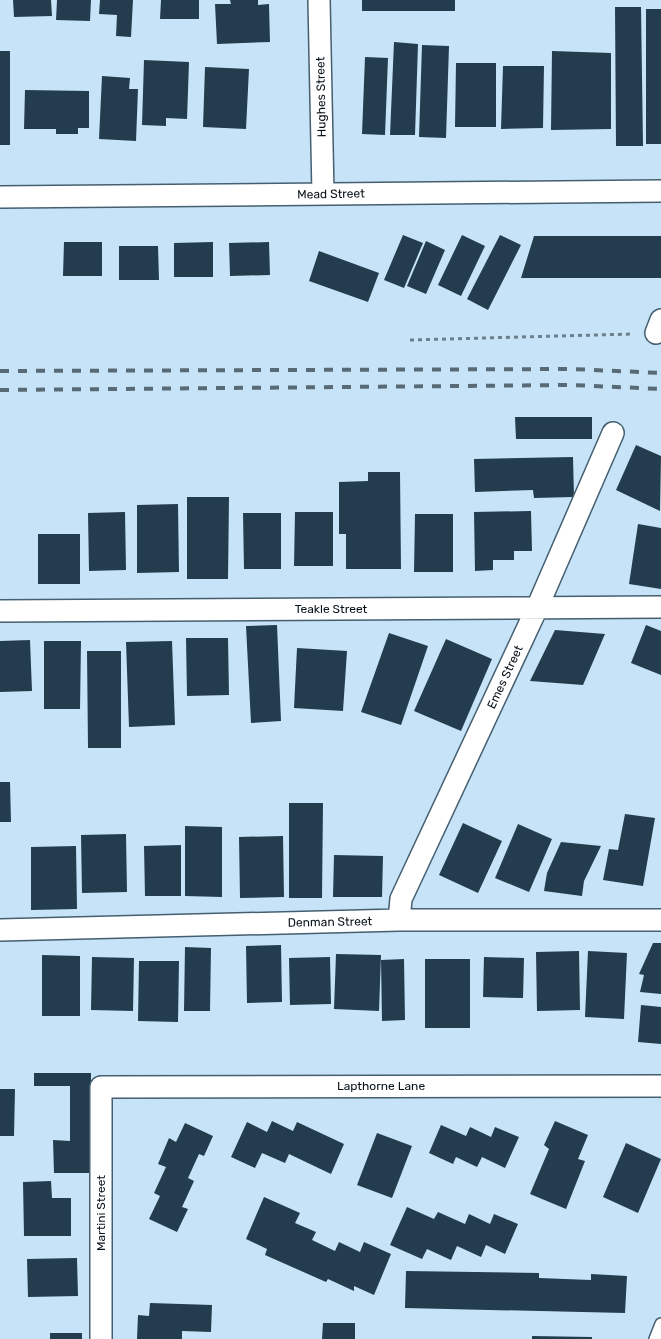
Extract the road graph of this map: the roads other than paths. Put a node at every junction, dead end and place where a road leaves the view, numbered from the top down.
1 (319, 0) edge
2 (661, 191) edge
3 (324, 194) junction
4 (0, 197) edge
5 (613, 433) dead end
6 (661, 606) edge
7 (537, 608) junction
8 (0, 611) edge
9 (399, 920) junction
10 (661, 920) edge
11 (0, 930) edge
12 (661, 1086) edge
13 (101, 1087) joint
14 (661, 1324) edge
15 (101, 1339) edge
16 (655, 1339) edge

1 - 3 street, Hughes Street
2 - 3 street, Mead Street
3 - 4 street, Mead Street
5 - 7 street, Emes Street
6 - 7 street, Teakle Street
7 - 8 street, Teakle Street
7 - 9 street, Emes Street
9 - 10 street, Denman Street
9 - 11 street, Denman Street
12 - 13 street, Lapthorne Lane
13 - 15 street, Martini Street
14 - 16 lane

